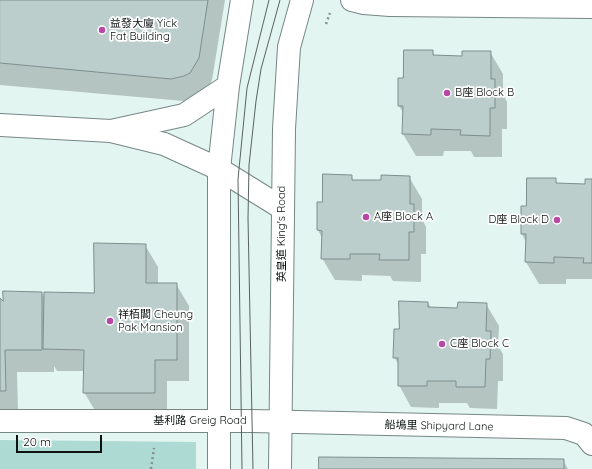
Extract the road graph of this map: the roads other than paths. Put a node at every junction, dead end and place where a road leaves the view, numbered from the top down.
1 (242, 0) edge
2 (302, 0) edge
3 (352, 0) edge
4 (592, 7) edge
5 (228, 86) junction
6 (0, 125) edge
7 (111, 131) junction
8 (218, 169) junction
9 (282, 208) junction
10 (0, 421) edge
11 (218, 421) junction
12 (280, 422) junction
13 (592, 444) edge
14 (219, 469) edge
15 (280, 469) edge

1 - 5 street
2 - 9 street, 英皇道 King's Road
3 - 4 street
5 - 7 street
5 - 8 street
6 - 7 street
7 - 8 street
8 - 9 street
8 - 11 street
9 - 12 street, 英皇道 King's Road
10 - 11 street, 基利路 Greig Road
11 - 12 street, 基利路 Greig Road
11 - 14 street
12 - 13 street, 船塢里 Shipyard Lane
12 - 15 street, 英皇道 King's Road

